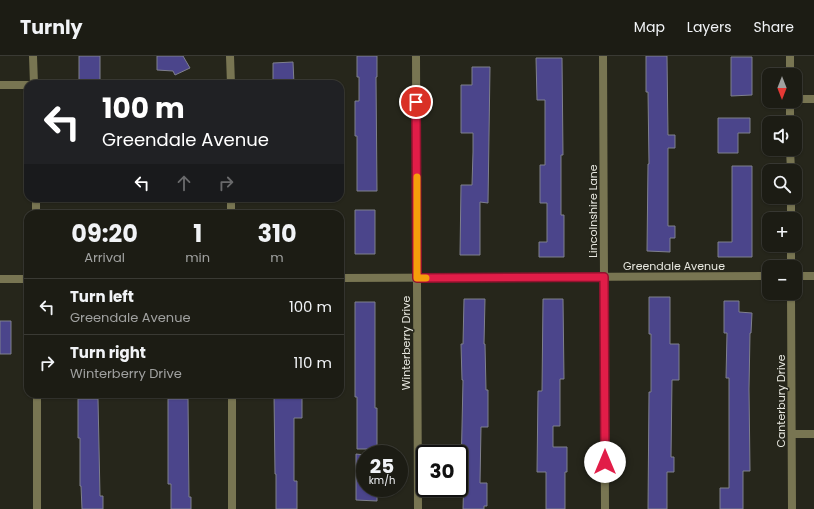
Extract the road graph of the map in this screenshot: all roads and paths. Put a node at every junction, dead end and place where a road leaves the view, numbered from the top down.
1 (33, 56) edge
2 (230, 56) edge
3 (416, 56) edge
4 (603, 56) edge
5 (790, 56) edge
6 (790, 68) edge
7 (34, 80) edge
8 (231, 80) edge
9 (24, 85) edge
10 (0, 86) edge
11 (802, 99) edge
12 (814, 99) edge
13 (762, 276) edge
14 (802, 276) edge
15 (814, 276) edge
16 (604, 277) junction
17 (344, 278) edge
18 (417, 278) junction
19 (0, 279) edge
20 (24, 279) edge
21 (791, 300) edge
22 (37, 398) edge
23 (232, 398) edge
24 (792, 434) junction
25 (814, 434) edge
26 (37, 509) edge
27 (232, 509) edge
28 (418, 509) edge
29 (605, 509) edge
30 (792, 509) edge

1 - 7 street
2 - 8 street
3 - 18 street, Winterberry Drive
4 - 16 street, Lincolnshire Lane
5 - 6 street
9 - 10 street
11 - 12 street
13 - 16 street, Greendale Avenue
14 - 15 street
16 - 18 street, Greendale Avenue
16 - 29 street, Lincolnshire Lane
17 - 18 street, Greendale Avenue
18 - 28 street, Winterberry Drive
19 - 20 street
21 - 24 street, Canterbury Drive
22 - 26 street
23 - 27 street
24 - 25 street
24 - 30 street, Canterbury Drive

